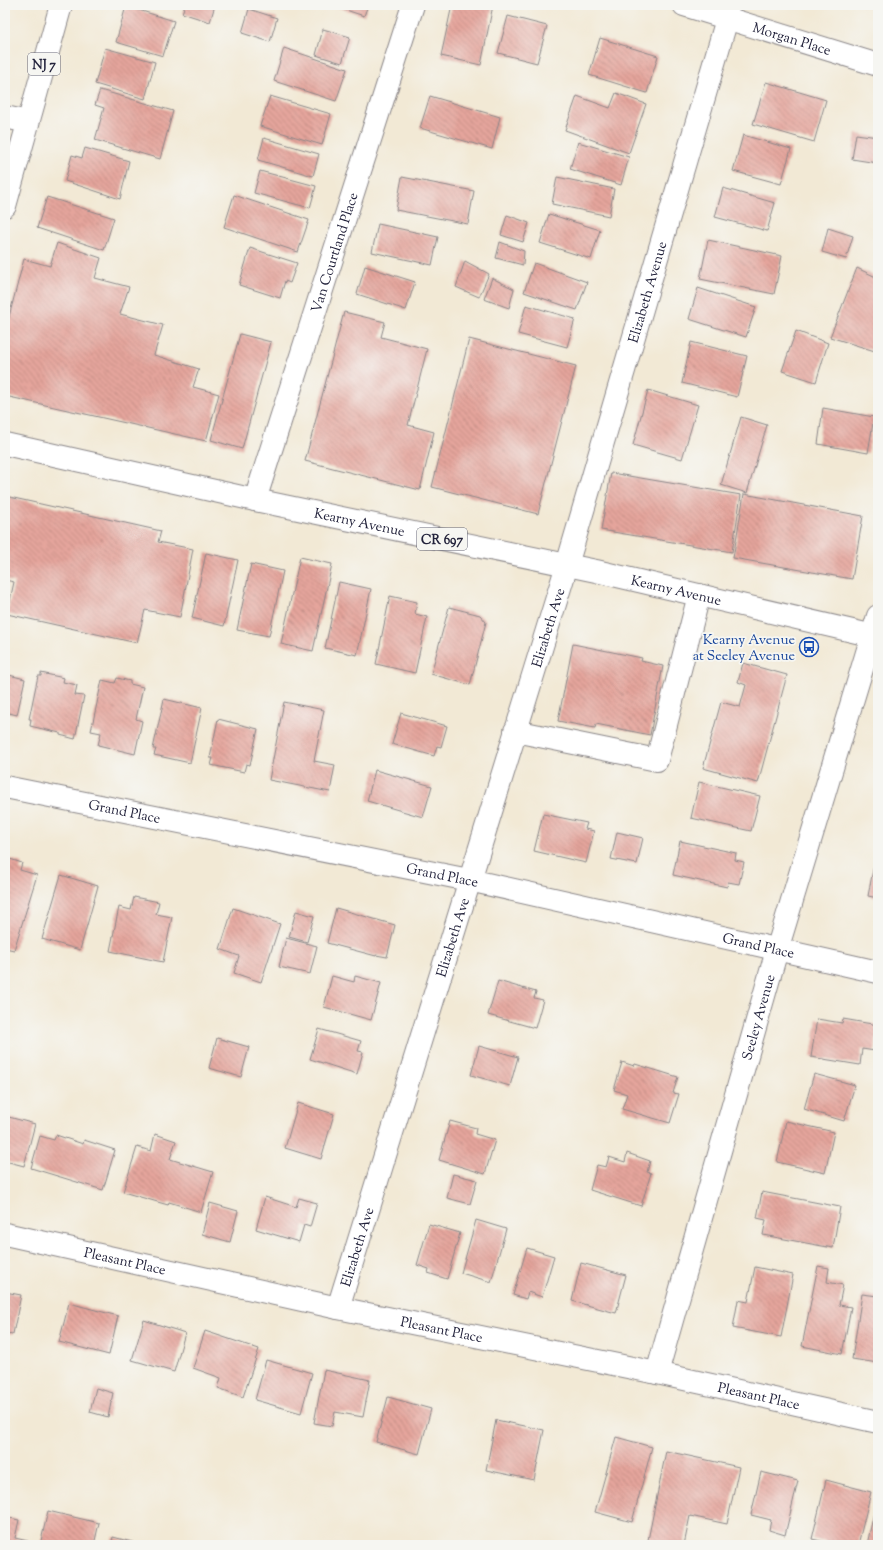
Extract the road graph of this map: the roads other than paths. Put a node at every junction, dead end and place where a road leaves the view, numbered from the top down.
1 (61, 5) edge
2 (412, 5) edge
3 (684, 5) edge
4 (727, 19) junction
5 (878, 65) edge
6 (5, 117) edge
7 (28, 122) junction
8 (5, 206) edge
9 (5, 444) edge
10 (255, 500) junction
11 (567, 565) junction
12 (699, 595) junction
13 (876, 629) edge
14 (515, 731) junction
15 (5, 787) edge
16 (469, 880) junction
17 (777, 950) junction
18 (878, 972) edge
19 (5, 1234) edge
20 (338, 1308) junction
21 (657, 1373) junction
22 (878, 1422) edge

1 - 7 street, NJ 7
2 - 10 street, Van Courtland Place
3 - 4 street, Morgan Place
4 - 5 street, Morgan Place
4 - 11 street, Elizabeth Avenue
6 - 7 street
7 - 8 street, NJ 7
9 - 10 street, Kearny Avenue / CR 697
10 - 11 street, Kearny Avenue / CR 697
11 - 12 street, Kearny Avenue / CR 697
11 - 14 street, Elizabeth Ave
12 - 13 street, Kearny Avenue / CR 697
12 - 14 street
13 - 17 street, Seeley Avenue
14 - 16 street, Elizabeth Ave
15 - 16 street, Grand Place
16 - 17 street, Grand Place
16 - 20 street, Elizabeth Ave
17 - 18 street, Grand Place
17 - 21 street, Seeley Avenue
19 - 20 street, Pleasant Place
20 - 21 street, Pleasant Place
21 - 22 street, Pleasant Place

